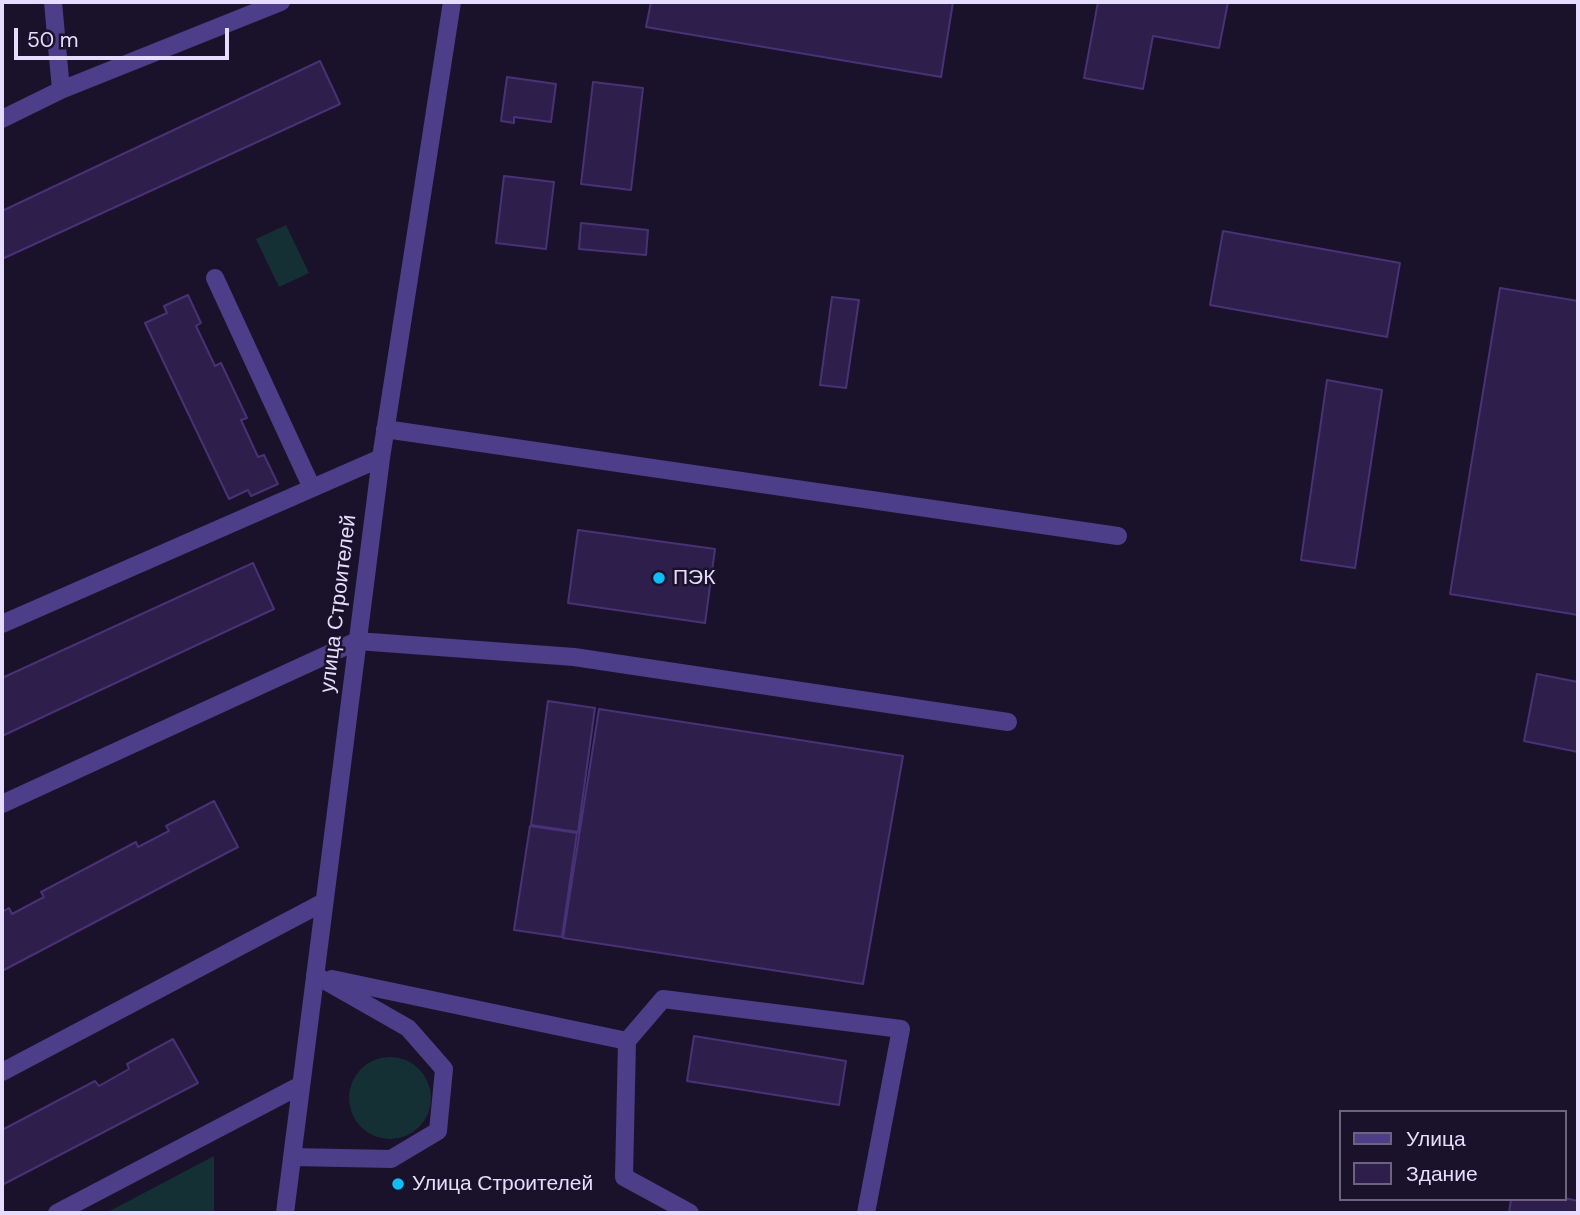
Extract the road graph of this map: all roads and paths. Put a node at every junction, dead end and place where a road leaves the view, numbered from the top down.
1 (53, 2) edge
2 (281, 2) edge
3 (452, 2) edge
4 (61, 90) junction
5 (2, 119) edge
6 (215, 278) dead end
7 (385, 429) junction
8 (381, 458) junction
9 (312, 488) junction
10 (1118, 536) dead end
11 (2, 624) edge
12 (358, 641) junction
13 (1008, 722) dead end
14 (2, 804) edge
15 (324, 902) junction
16 (315, 975) junction
17 (627, 1041) junction
18 (2, 1072) edge
19 (301, 1085) junction
20 (292, 1157) junction
21 (57, 1213) edge
22 (285, 1213) edge
23 (690, 1213) edge
24 (866, 1213) edge

1 - 4 street
2 - 4 street
3 - 7 street, улица Строителей
4 - 5 street
6 - 9 street
7 - 8 street, улица Строителей
7 - 10 street
8 - 9 street
8 - 12 street, улица Строителей
9 - 11 street
12 - 13 street
12 - 14 street
12 - 15 street, улица Строителей
15 - 16 street, улица Строителей
15 - 18 street
16 - 17 street
16 - 19 street, улица Строителей
16 - 20 street
17 - 23 street
17 - 24 street
19 - 20 street, улица Строителей
19 - 21 street
20 - 22 street, улица Строителей

